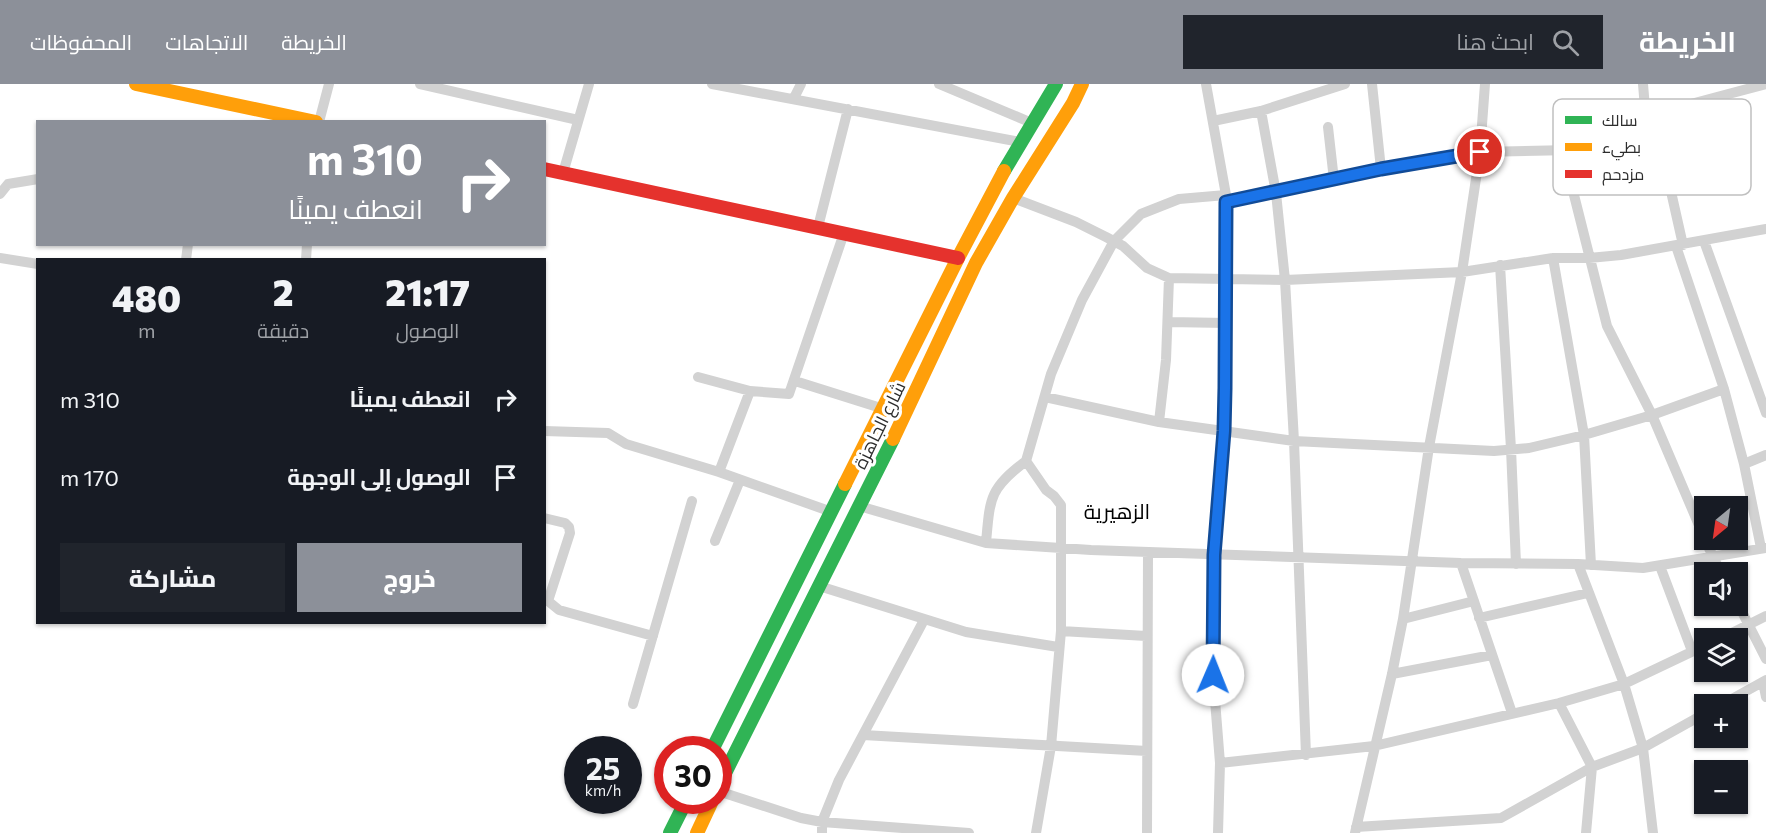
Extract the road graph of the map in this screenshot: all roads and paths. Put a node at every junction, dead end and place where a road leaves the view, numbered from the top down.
1 (136, 84) edge
2 (329, 84) edge
3 (420, 84) edge
4 (589, 84) edge
5 (712, 84) edge
6 (801, 84) edge
7 (939, 84) edge
8 (1056, 84) edge
9 (1082, 84) edge
10 (1206, 84) edge
11 (1345, 84) edge
12 (1372, 84) edge
13 (1485, 84) edge
14 (1643, 84) edge
15 (1766, 84) edge
16 (794, 98) junction
17 (1647, 99) edge
18 (1710, 99) edge
19 (848, 109) junction
20 (1261, 111) junction
21 (307, 120) edge
22 (318, 120) edge
23 (578, 120) junction
24 (1213, 121) junction
25 (1032, 123) junction
26 (1328, 128) dead end
27 (1020, 142) junction
28 (1553, 150) edge
29 (1480, 152) junction
30 (546, 169) edge
31 (1381, 169) junction
32 (563, 173) junction
33 (36, 179) edge
34 (1334, 180) junction
35 (1276, 193) junction
36 (0, 194) edge
37 (1574, 195) edge
38 (1670, 195) edge
39 (1013, 198) junction
40 (1226, 199) junction
41 (818, 227) junction
42 (1766, 229) edge
43 (844, 233) junction
44 (1113, 241) junction
45 (1704, 241) junction
46 (1679, 245) junction
47 (0, 258) edge
48 (958, 258) junction
49 (1553, 258) junction
50 (1589, 258) junction
51 (36, 264) edge
52 (1500, 266) junction
53 (1462, 272) junction
54 (1169, 278) junction
55 (1225, 280) junction
56 (1285, 280) junction
57 (1168, 322) junction
58 (1227, 323) junction
59 (698, 377) dead end
60 (795, 381) junction
61 (1724, 389) junction
62 (750, 391) junction
63 (1045, 397) junction
64 (884, 409) junction
65 (1766, 413) edge
66 (1652, 415) junction
67 (904, 417) junction
68 (1159, 422) junction
69 (546, 431) edge
70 (1224, 431) junction
71 (1584, 435) junction
72 (1294, 441) junction
73 (1430, 447) junction
74 (1511, 449) junction
75 (1766, 455) edge
76 (1026, 461) junction
77 (1744, 464) junction
78 (719, 472) junction
79 (740, 480) junction
80 (692, 501) dead end
81 (859, 506) junction
82 (832, 512) junction
83 (1694, 513) edge
84 (546, 518) edge
85 (715, 541) dead end
86 (986, 543) junction
87 (1061, 548) junction
88 (1763, 548) edge
89 (1710, 550) edge
90 (1148, 552) junction
91 (1214, 555) junction
92 (1712, 556) junction
93 (1298, 557) junction
94 (1413, 560) junction
95 (1715, 562) edge
96 (1461, 564) junction
97 (1516, 564) junction
98 (1578, 564) junction
99 (1592, 565) junction
100 (1660, 566) junction
101 (819, 586) junction
102 (1588, 593) junction
103 (1474, 601) junction
104 (1744, 616) edge
105 (1766, 616) edge
106 (1479, 618) junction
107 (1403, 619) junction
108 (924, 620) junction
109 (1749, 625) junction
110 (1743, 628) edge
111 (1061, 631) junction
112 (653, 636) junction
113 (1146, 636) junction
114 (1058, 647) junction
115 (1692, 651) joint
116 (1492, 655) junction
117 (1766, 659) edge
118 (1392, 674) junction
119 (1765, 681) edge
120 (1624, 684) junction
121 (1741, 694) edge
122 (1766, 697) edge
123 (1559, 703) junction
124 (633, 704) dead end
125 (1512, 713) junction
126 (1694, 720) edge
127 (863, 735) junction
128 (719, 736) edge
129 (1051, 746) junction
130 (1374, 746) junction
131 (1644, 748) junction
132 (1148, 751) junction
133 (1306, 755) junction
134 (732, 761) edge
135 (1220, 763) junction
136 (1592, 767) junction
137 (732, 794) edge
138 (680, 814) edge
139 (706, 814) edge
140 (822, 827) edge
141 (880, 830) edge
142 (1356, 830) edge
143 (670, 833) edge
144 (697, 833) edge
145 (969, 833) edge
146 (1036, 833) edge
147 (1147, 833) edge
148 (1218, 833) edge
149 (1586, 833) edge
150 (1653, 833) edge

1 - 21 street
2 - 22 street
3 - 23 street
4 - 23 street
5 - 16 street
6 - 16 street
7 - 25 street
8 - 25 street, شارع الجاهزة
9 - 39 street, شارع الجاهزة
10 - 24 street
11 - 20 street
12 - 31 street
13 - 29 street
14 - 17 street
15 - 18 street
16 - 19 street
19 - 27 street
19 - 41 street
20 - 24 street
20 - 35 street
23 - 32 street
24 - 40 street
25 - 27 street, شارع الجاهزة
26 - 34 street
27 - 48 street, شارع الجاهزة
28 - 29 street
29 - 31 street
29 - 53 street
30 - 32 street
31 - 34 street
32 - 41 street
33 - 36 street
34 - 35 street
35 - 40 street
35 - 56 street
37 - 50 street
38 - 46 street
39 - 44 street
39 - 67 street, شارع الجاهزة
40 - 44 street
40 - 55 street
41 - 43 street
42 - 45 street
43 - 48 street
43 - 60 street
44 - 54 street
44 - 63 street
45 - 46 street
45 - 65 street
46 - 50 street
46 - 61 street
47 - 51 street
48 - 64 street, شارع الجاهزة
49 - 50 street
49 - 52 street
49 - 71 street
50 - 66 street
52 - 53 street
52 - 74 street
53 - 56 street
53 - 73 street
54 - 55 street
54 - 57 street
55 - 56 street
55 - 58 street
56 - 72 street
57 - 58 street
57 - 68 street
58 - 70 street
59 - 62 street
60 - 62 street
60 - 64 street
61 - 66 street
61 - 77 street
62 - 78 street
63 - 68 street
63 - 76 street
64 - 67 street
64 - 82 street, شارع الجاهزة
66 - 71 street
66 - 83 street
67 - 81 street, شارع الجاهزة
68 - 70 street
69 - 78 street
70 - 72 street
70 - 91 street
71 - 74 street
71 - 99 street
72 - 73 street
72 - 93 street
73 - 74 street
73 - 94 street
74 - 97 street
75 - 77 street
76 - 86 street
76 - 87 street
77 - 88 street
78 - 79 street
79 - 82 street
79 - 85 street
80 - 112 street
81 - 86 street
81 - 101 street, شارع الجاهزة
82 - 128 street, شارع الجاهزة
84 - 112 street
86 - 87 street
87 - 90 street
87 - 111 street
88 - 92 street
89 - 92 street
90 - 91 street
90 - 113 street
91 - 93 street
91 - 135 street
92 - 95 street
92 - 100 street
93 - 94 street
93 - 133 street
94 - 96 street
94 - 107 street
96 - 97 street
96 - 103 street
97 - 98 street
98 - 99 street
98 - 102 street
99 - 100 street
100 - 115 street
101 - 108 street
101 - 134 street, شارع الجاهزة
102 - 106 street
102 - 120 street
103 - 106 street
103 - 107 street
104 - 109 street
105 - 109 street
106 - 116 street
107 - 118 street
108 - 114 street
108 - 127 street
109 - 110 street
109 - 117 street
111 - 113 street
111 - 114 street
112 - 124 street
113 - 132 street
114 - 129 street
115 - 120 street
116 - 118 street
116 - 125 street
118 - 130 street
119 - 121 street
119 - 122 street
120 - 123 street
120 - 131 street
123 - 125 street
123 - 136 street
125 - 130 street
126 - 131 street
127 - 129 street
127 - 140 street
129 - 132 street
129 - 146 street
130 - 133 street
130 - 142 street
131 - 136 street
131 - 150 street
132 - 147 street
133 - 135 street
135 - 148 street
136 - 142 street
136 - 149 street
137 - 140 street
138 - 143 street
139 - 144 street
140 - 141 street
141 - 145 street

